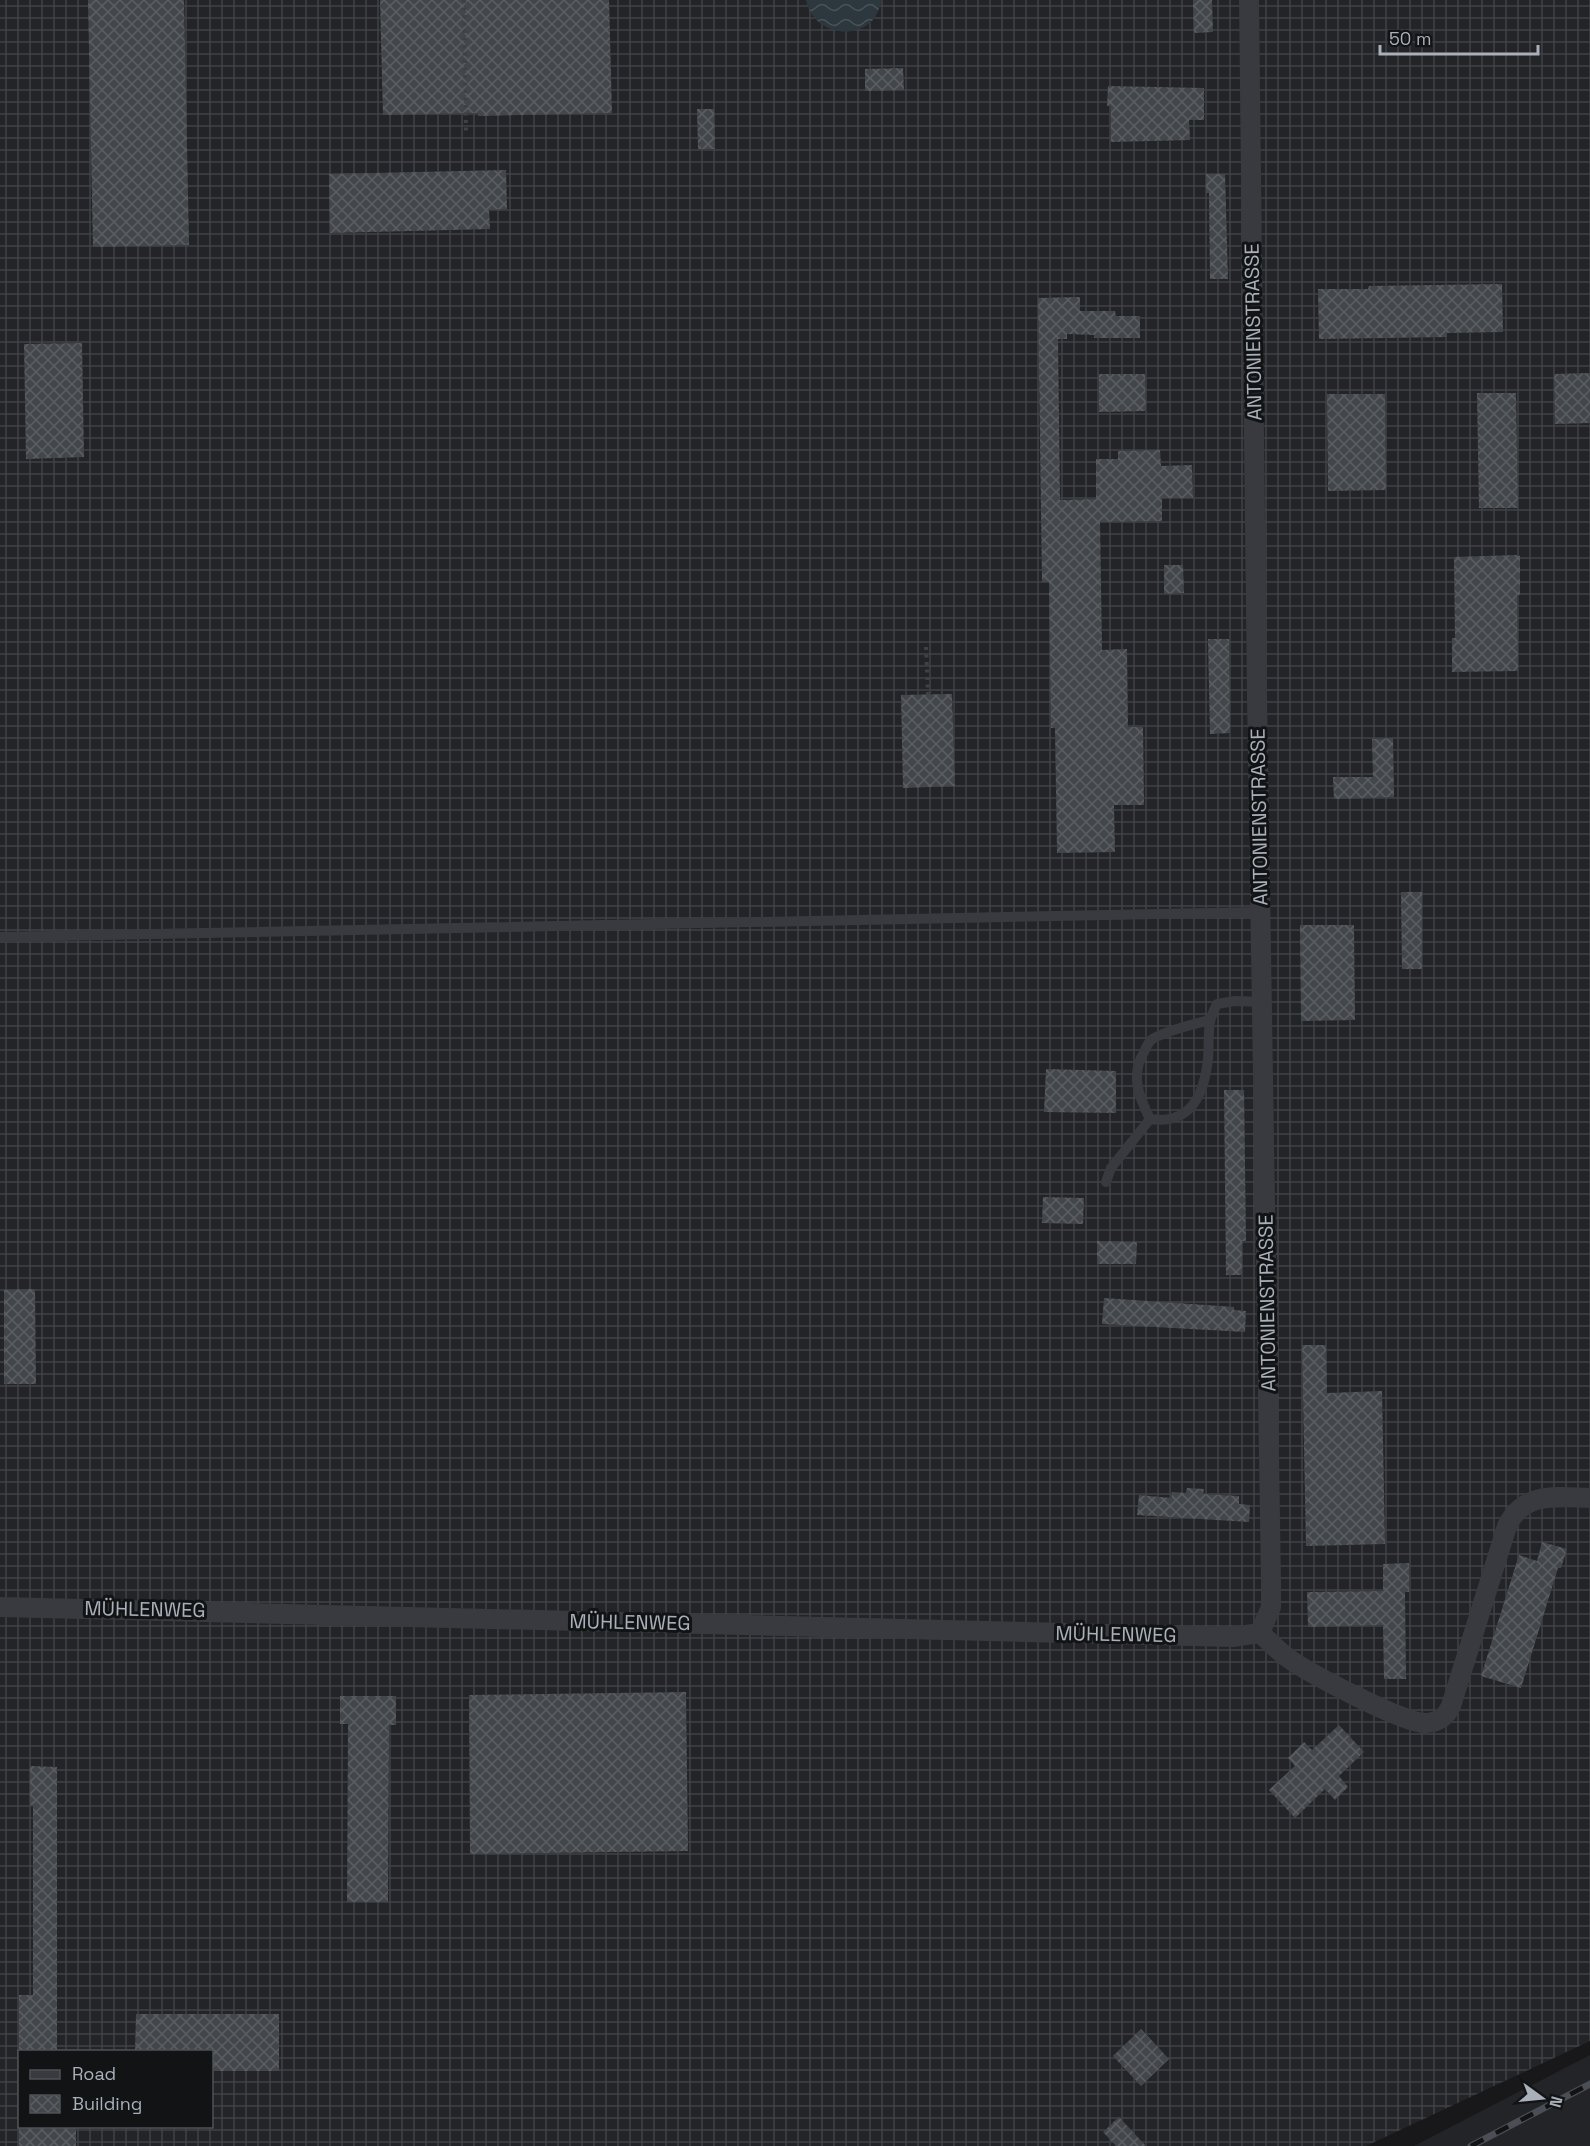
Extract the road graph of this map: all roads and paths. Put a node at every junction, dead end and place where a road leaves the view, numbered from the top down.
1 (464, 0) edge
2 (1249, 0) edge
3 (466, 135) dead end
4 (926, 647) dead end
5 (927, 695) dead end
6 (1261, 912) junction
7 (0, 937) edge
8 (1262, 1002) junction
9 (1210, 1020) junction
10 (1150, 1119) junction
11 (1106, 1182) dead end
12 (1590, 1498) edge
13 (0, 1606) edge
14 (1260, 1633) junction

1 - 3 path
2 - 6 street, ANTONIENSTRASSE
4 - 5 path
6 - 7 lane
6 - 8 street, ANTONIENSTRASSE
8 - 9 lane
8 - 14 street, ANTONIENSTRASSE
9 - 10 lane
9 - 10 lane
10 - 11 lane
12 - 14 street
13 - 14 street, MÜHLENWEG

